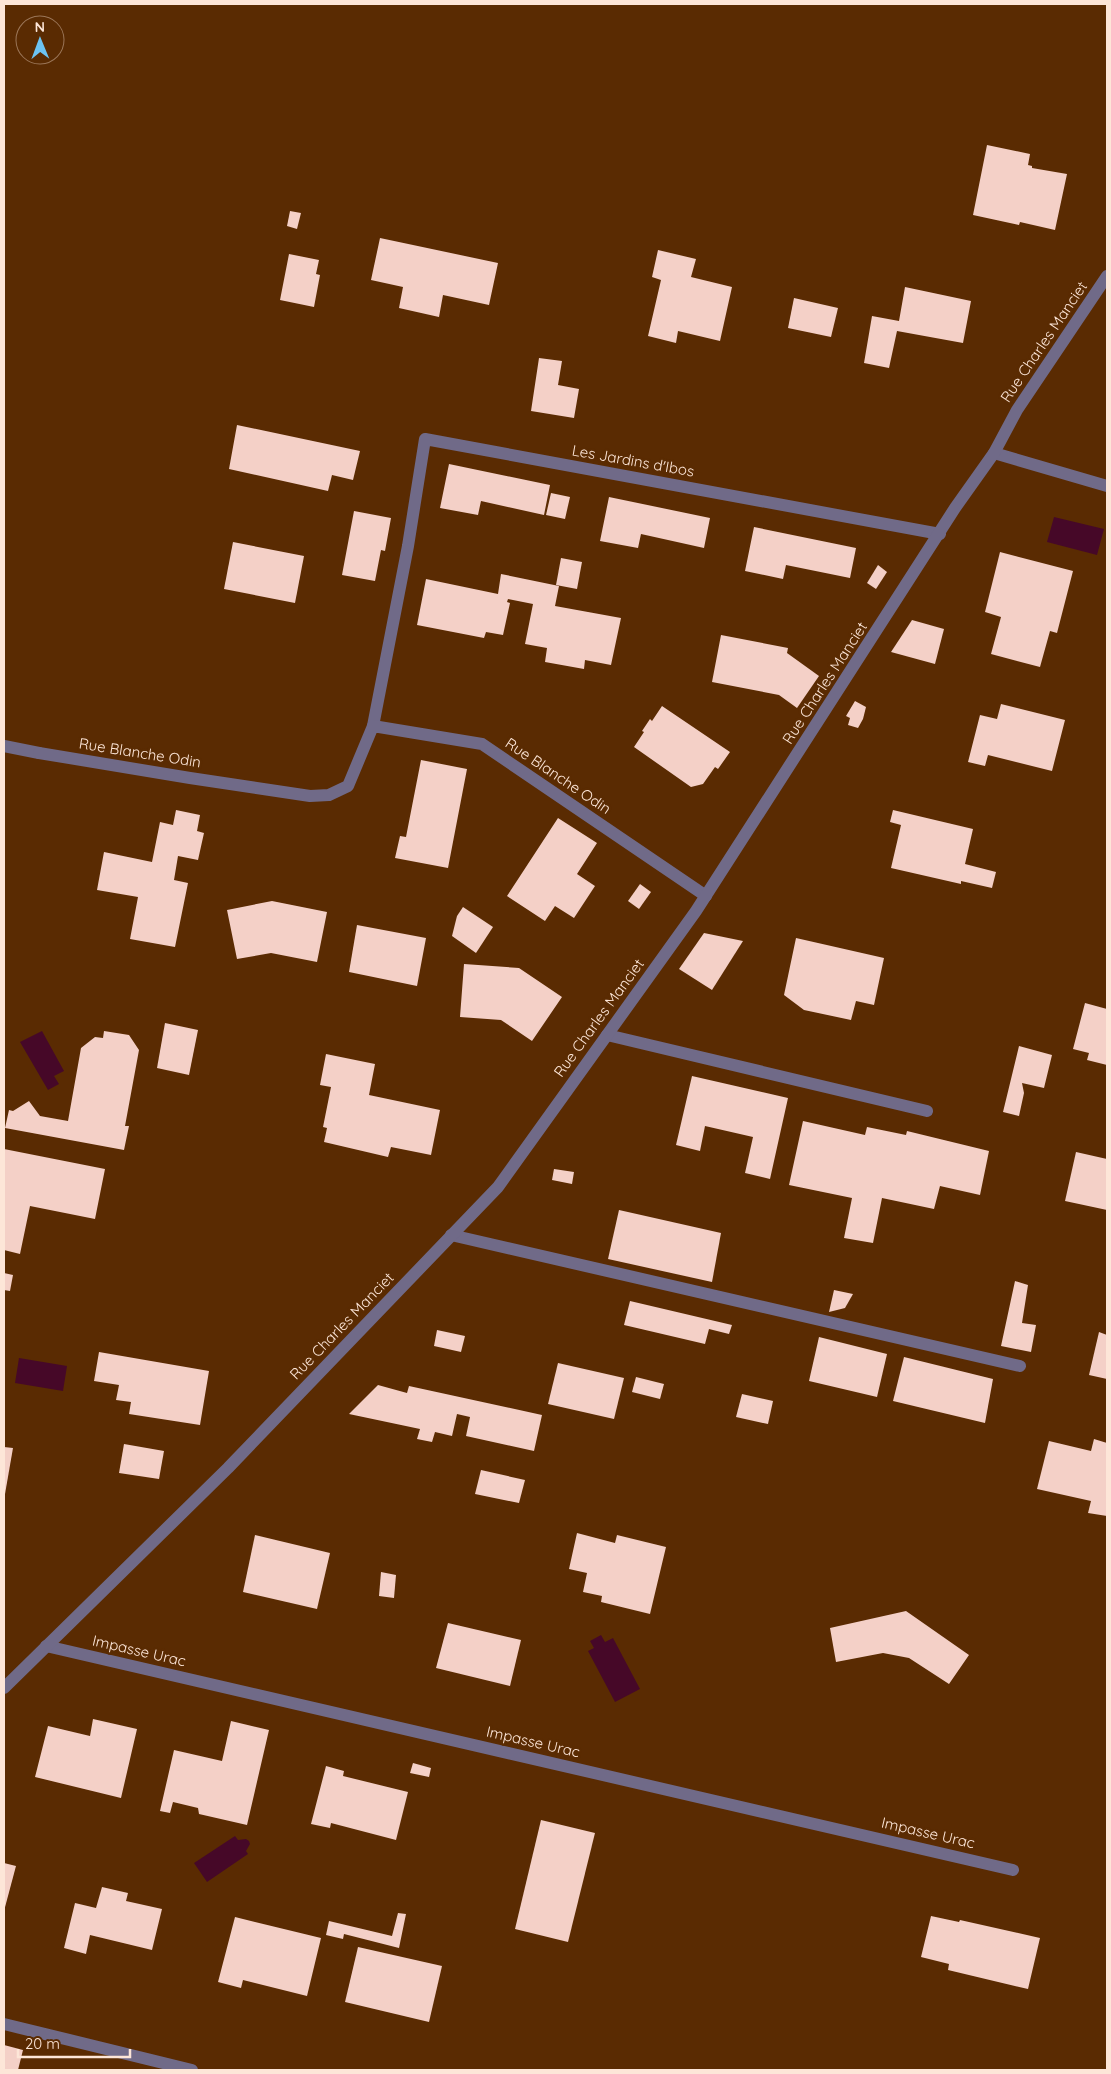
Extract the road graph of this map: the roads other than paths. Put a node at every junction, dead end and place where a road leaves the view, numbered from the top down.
1 (1107, 276) edge
2 (994, 453) junction
3 (1107, 486) edge
4 (940, 534) junction
5 (408, 546) joint
6 (374, 726) junction
7 (4, 746) edge
8 (706, 896) junction
9 (607, 1036) junction
10 (927, 1111) dead end
11 (451, 1235) junction
12 (1020, 1366) dead end
13 (46, 1646) junction
14 (4, 1688) edge
15 (1013, 1870) dead end
16 (4, 2024) edge
17 (192, 2070) edge

1 - 2 street, Rue Charles Manciet
2 - 3 street
2 - 4 street, Rue Charles Manciet
4 - 5 street, Les Jardins d'Ibos
4 - 8 street, Rue Charles Manciet
5 - 6 street, Rue Blanche Odin
6 - 7 street, Rue Blanche Odin
6 - 8 street, Rue Blanche Odin
8 - 9 street, Rue Charles Manciet
9 - 10 street
9 - 11 street, Rue Charles Manciet
11 - 12 street
11 - 13 street, Rue Charles Manciet
13 - 14 street, Rue Charles Manciet
13 - 15 street, Impasse Urac
16 - 17 street

